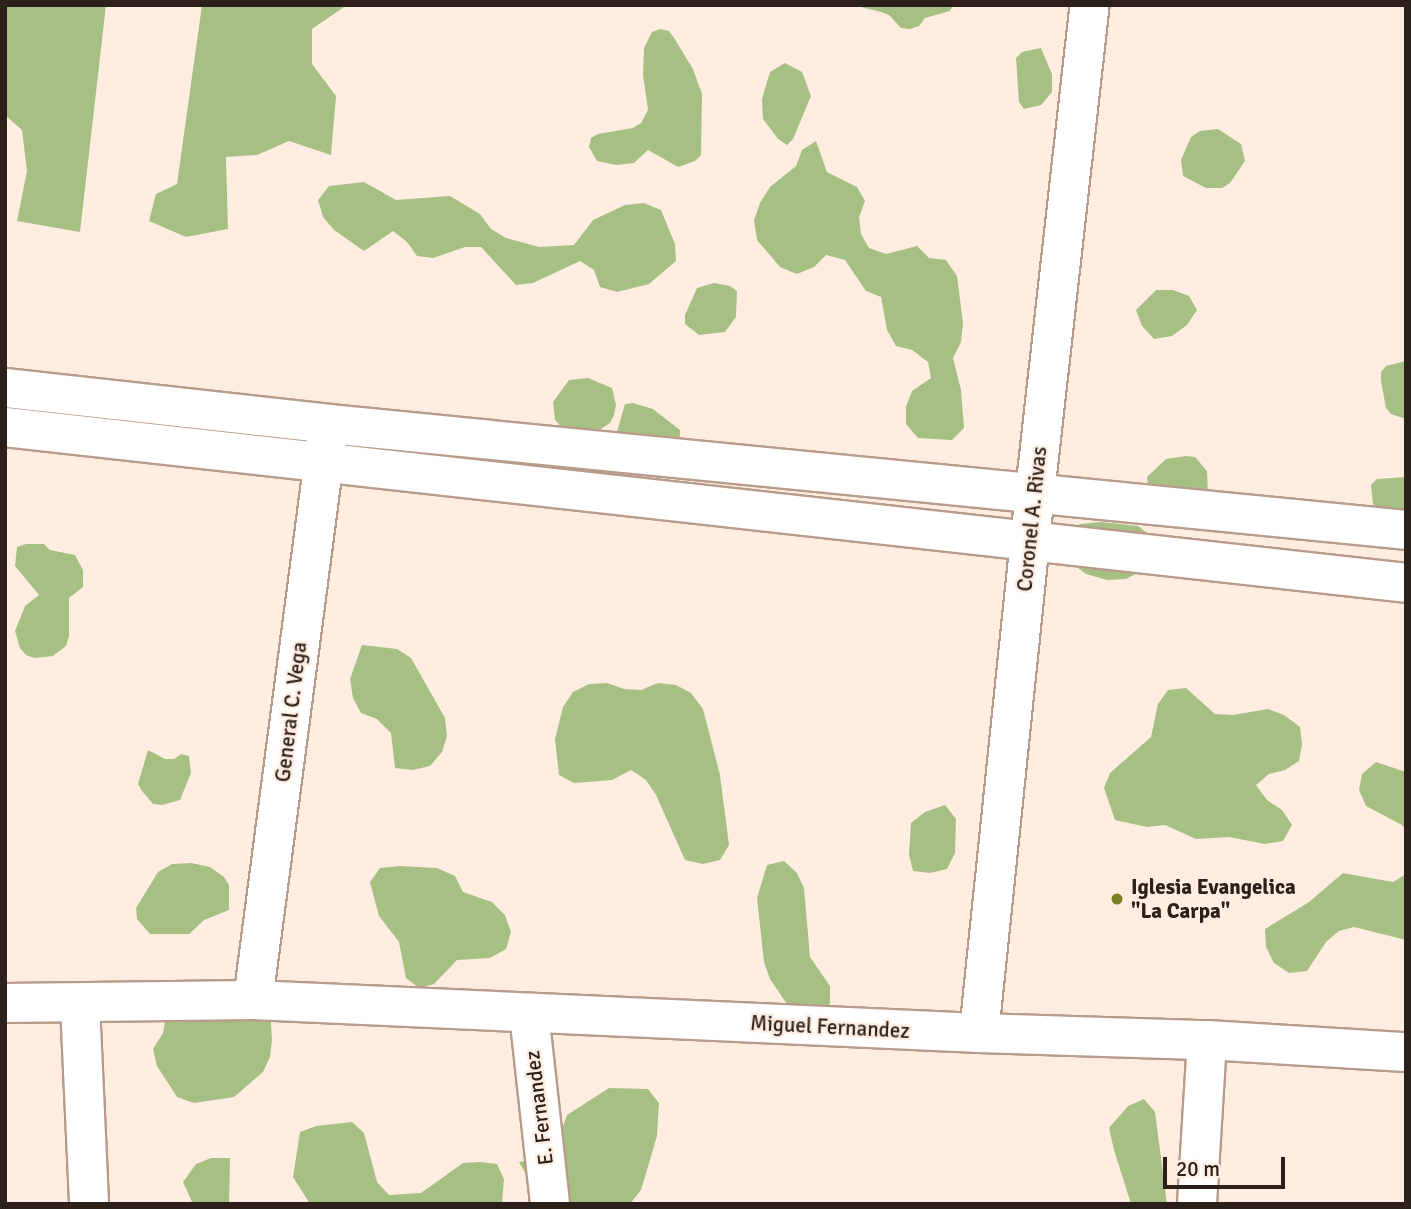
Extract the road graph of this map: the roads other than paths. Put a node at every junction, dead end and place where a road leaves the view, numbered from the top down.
1 (1090, 5) edge
2 (5, 387) edge
3 (329, 424) junction
4 (5, 427) edge
5 (324, 463) junction
6 (1034, 492) junction
7 (1406, 530) edge
8 (1029, 543) junction
9 (1406, 583) edge
10 (253, 1000) junction
11 (5, 1003) edge
12 (80, 1004) junction
13 (529, 1013) junction
14 (979, 1033) junction
15 (1207, 1040) junction
16 (1406, 1052) edge
17 (89, 1204) edge
18 (550, 1204) edge
19 (1197, 1204) edge

1 - 6 street, Coronel A. Rivas
2 - 3 street
3 - 5 street, General C. Vega
3 - 6 street
4 - 5 street
5 - 8 street
5 - 10 street, General C. Vega
6 - 7 street
6 - 8 street, Coronel A. Rivas
8 - 9 street
8 - 14 street, Coronel A. Rivas
10 - 12 street, Miguel Fernandez
10 - 13 street, Miguel Fernandez
11 - 12 street, Miguel Fernandez
12 - 17 street
13 - 14 street, Miguel Fernandez
13 - 18 street, E. Fernandez
14 - 15 street, Miguel Fernandez
15 - 16 street, Miguel Fernandez
15 - 19 street

